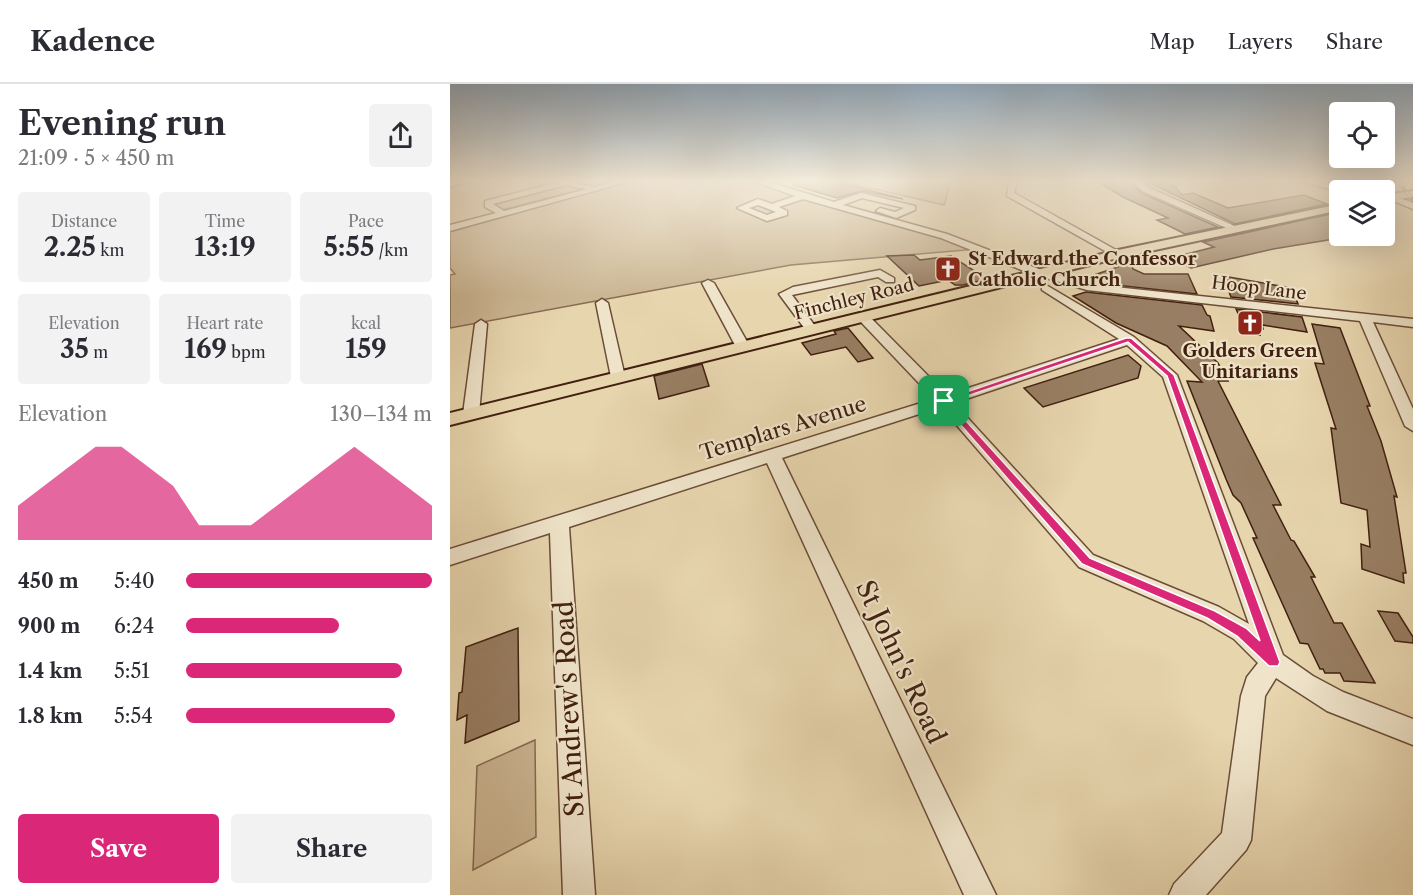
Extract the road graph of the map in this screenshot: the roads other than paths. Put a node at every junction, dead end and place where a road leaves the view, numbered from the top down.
1 (482, 219) edge
2 (880, 219) edge
3 (1055, 219) edge
4 (1213, 219) edge
5 (1280, 219) edge
6 (450, 228) edge
7 (1234, 228) junction
8 (1118, 254) junction
9 (890, 280) dead end
10 (1043, 281) junction
11 (708, 283) dead end
12 (602, 303) dead end
13 (864, 318) junction
14 (1365, 318) junction
15 (1413, 323) edge
16 (481, 324) dead end
17 (812, 330) junction
18 (1129, 340) junction
19 (743, 347) junction
20 (618, 377) junction
21 (944, 401) junction
22 (471, 414) junction
23 (450, 419) edge
24 (1413, 426) edge
25 (771, 454) junction
26 (560, 522) junction
27 (450, 557) edge
28 (1274, 662) junction
29 (1413, 732) edge
30 (579, 895) edge
31 (980, 895) edge
32 (1185, 895) edge

1 - 6 street
2 - 10 street, Hoop Lane
3 - 8 street
4 - 7 street
5 - 7 main road, Finchley Road
7 - 8 main road, Finchley Road
8 - 10 main road, Finchley Road
9 - 17 street
10 - 13 main road, Finchley Road
10 - 14 street, Hoop Lane
10 - 18 street
11 - 19 street
12 - 20 street
13 - 17 main road, Finchley Road
13 - 21 street
14 - 15 street, Hoop Lane
14 - 24 street
16 - 22 street
17 - 19 main road, Finchley Road
18 - 21 street, Templars Avenue
18 - 28 street
19 - 20 main road, Finchley Road
20 - 22 main road, Finchley Road
21 - 25 street, Templars Avenue
21 - 28 street
22 - 23 main road, Finchley Road
25 - 26 street, Templars Avenue
25 - 31 street, St John's Road
26 - 27 street, Templars Avenue
26 - 30 street, St Andrew's Road
28 - 29 street
28 - 32 street

